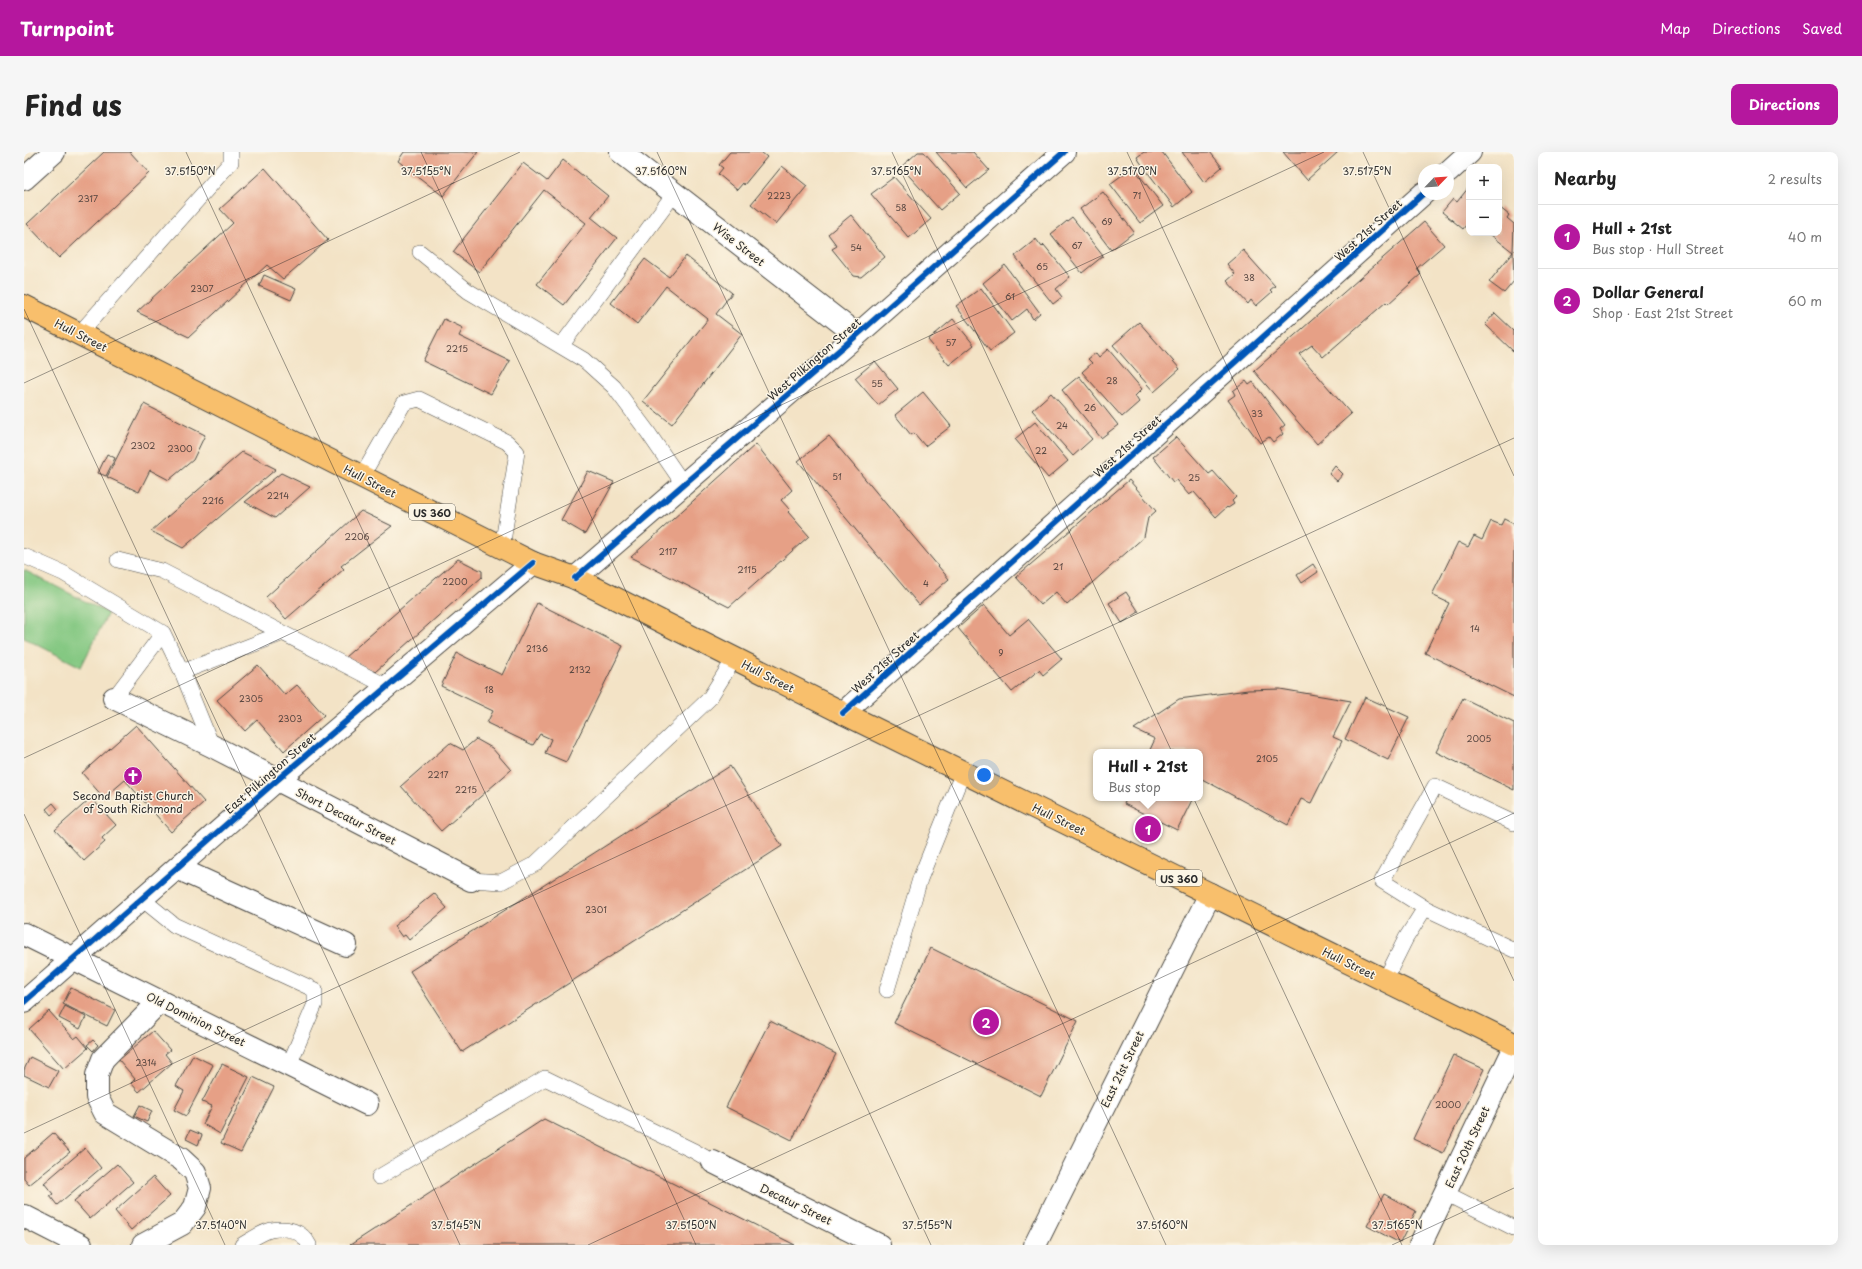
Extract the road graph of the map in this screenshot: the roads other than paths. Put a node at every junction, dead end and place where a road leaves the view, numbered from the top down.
1 (54, 152) edge
2 (231, 152) edge
3 (620, 152) edge
4 (1064, 152) edge
5 (1470, 152) edge
6 (1454, 167) edge
7 (24, 179) edge
8 (674, 194) junction
9 (1418, 198) edge
10 (420, 252) dead end
11 (24, 306) edge
12 (79, 334) junction
13 (857, 335) junction
14 (561, 346) junction
15 (362, 476) junction
16 (684, 484) junction
17 (502, 548) junction
18 (24, 556) edge
19 (118, 560) dead end
20 (533, 563) junction
21 (575, 578) junction
22 (163, 633) junction
23 (283, 633) junction
24 (734, 658) junction
25 (182, 672) junction
26 (386, 686) junction
27 (114, 698) joint
28 (843, 713) junction
29 (212, 746) junction
30 (963, 772) junction
31 (277, 780) junction
32 (1514, 823) edge
33 (177, 868) junction
34 (471, 880) joint
35 (1210, 894) junction
36 (142, 899) junction
37 (1425, 908) junction
38 (24, 934) edge
39 (346, 944) dead end
40 (1514, 950) edge
41 (74, 959) junction
42 (1385, 980) junction
43 (887, 990) dead end
44 (160, 1001) junction
45 (24, 1002) edge
46 (1514, 1044) edge
47 (1514, 1049) edge
48 (288, 1066) junction
49 (367, 1104) dead end
50 (712, 1162) joint
51 (379, 1177) dead end
52 (1445, 1193) junction
53 (24, 1216) edge
54 (1514, 1228) edge
55 (81, 1245) edge
56 (143, 1245) edge
57 (242, 1245) edge
58 (309, 1245) edge
59 (879, 1245) edge
60 (1035, 1245) edge
61 (1420, 1245) edge

1 - 7 street
2 - 12 lane
3 - 8 street, Wise Street
4 - 13 street, West Pilkington Street
5 - 6 street
8 - 13 street, Wise Street
8 - 14 lane
9 - 28 street, West 21st Street
10 - 14 lane
11 - 12 main road, Hull Street / US 360
12 - 15 main road, Hull Street / US 360
13 - 16 street, West Pilkington Street
14 - 16 lane
15 - 17 main road, Hull Street / US 360
15 - 17 lane
16 - 21 street, West Pilkington Street
17 - 20 main road, Hull Street / US 360
18 - 22 lane
19 - 23 lane
20 - 21 main road, Hull Street / US 360
20 - 26 street, East Pilkington Street
21 - 24 main road, Hull Street / US 360
22 - 25 lane
22 - 27 lane
23 - 25 lane
23 - 26 lane
24 - 28 main road, Hull Street / US 360
24 - 34 lane
25 - 29 lane
26 - 31 street, East Pilkington Street
27 - 29 street, Short Decatur Street
28 - 30 main road, Hull Street / US 360
29 - 31 street, Short Decatur Street
30 - 35 main road, Hull Street / US 360
30 - 43 lane
31 - 33 street, East Pilkington Street
31 - 34 street, Short Decatur Street
32 - 37 lane
33 - 36 street, East Pilkington Street
33 - 39 street
35 - 42 main road, Hull Street / US 360
35 - 60 street, East 21st Street
36 - 41 street, East Pilkington Street
36 - 48 lane
37 - 40 lane
37 - 42 lane
38 - 41 street, Old Dominion Street
41 - 44 street, Old Dominion Street
41 - 45 street, East Pilkington Street
42 - 46 main road, Hull Street / US 360
44 - 48 street, Old Dominion Street
44 - 56 street
47 - 52 street, East 20th Street
48 - 49 street, Old Dominion Street
50 - 51 lane
50 - 59 street, Decatur Street
52 - 54 lane
52 - 61 street, East 20th Street
53 - 55 street
57 - 58 lane

